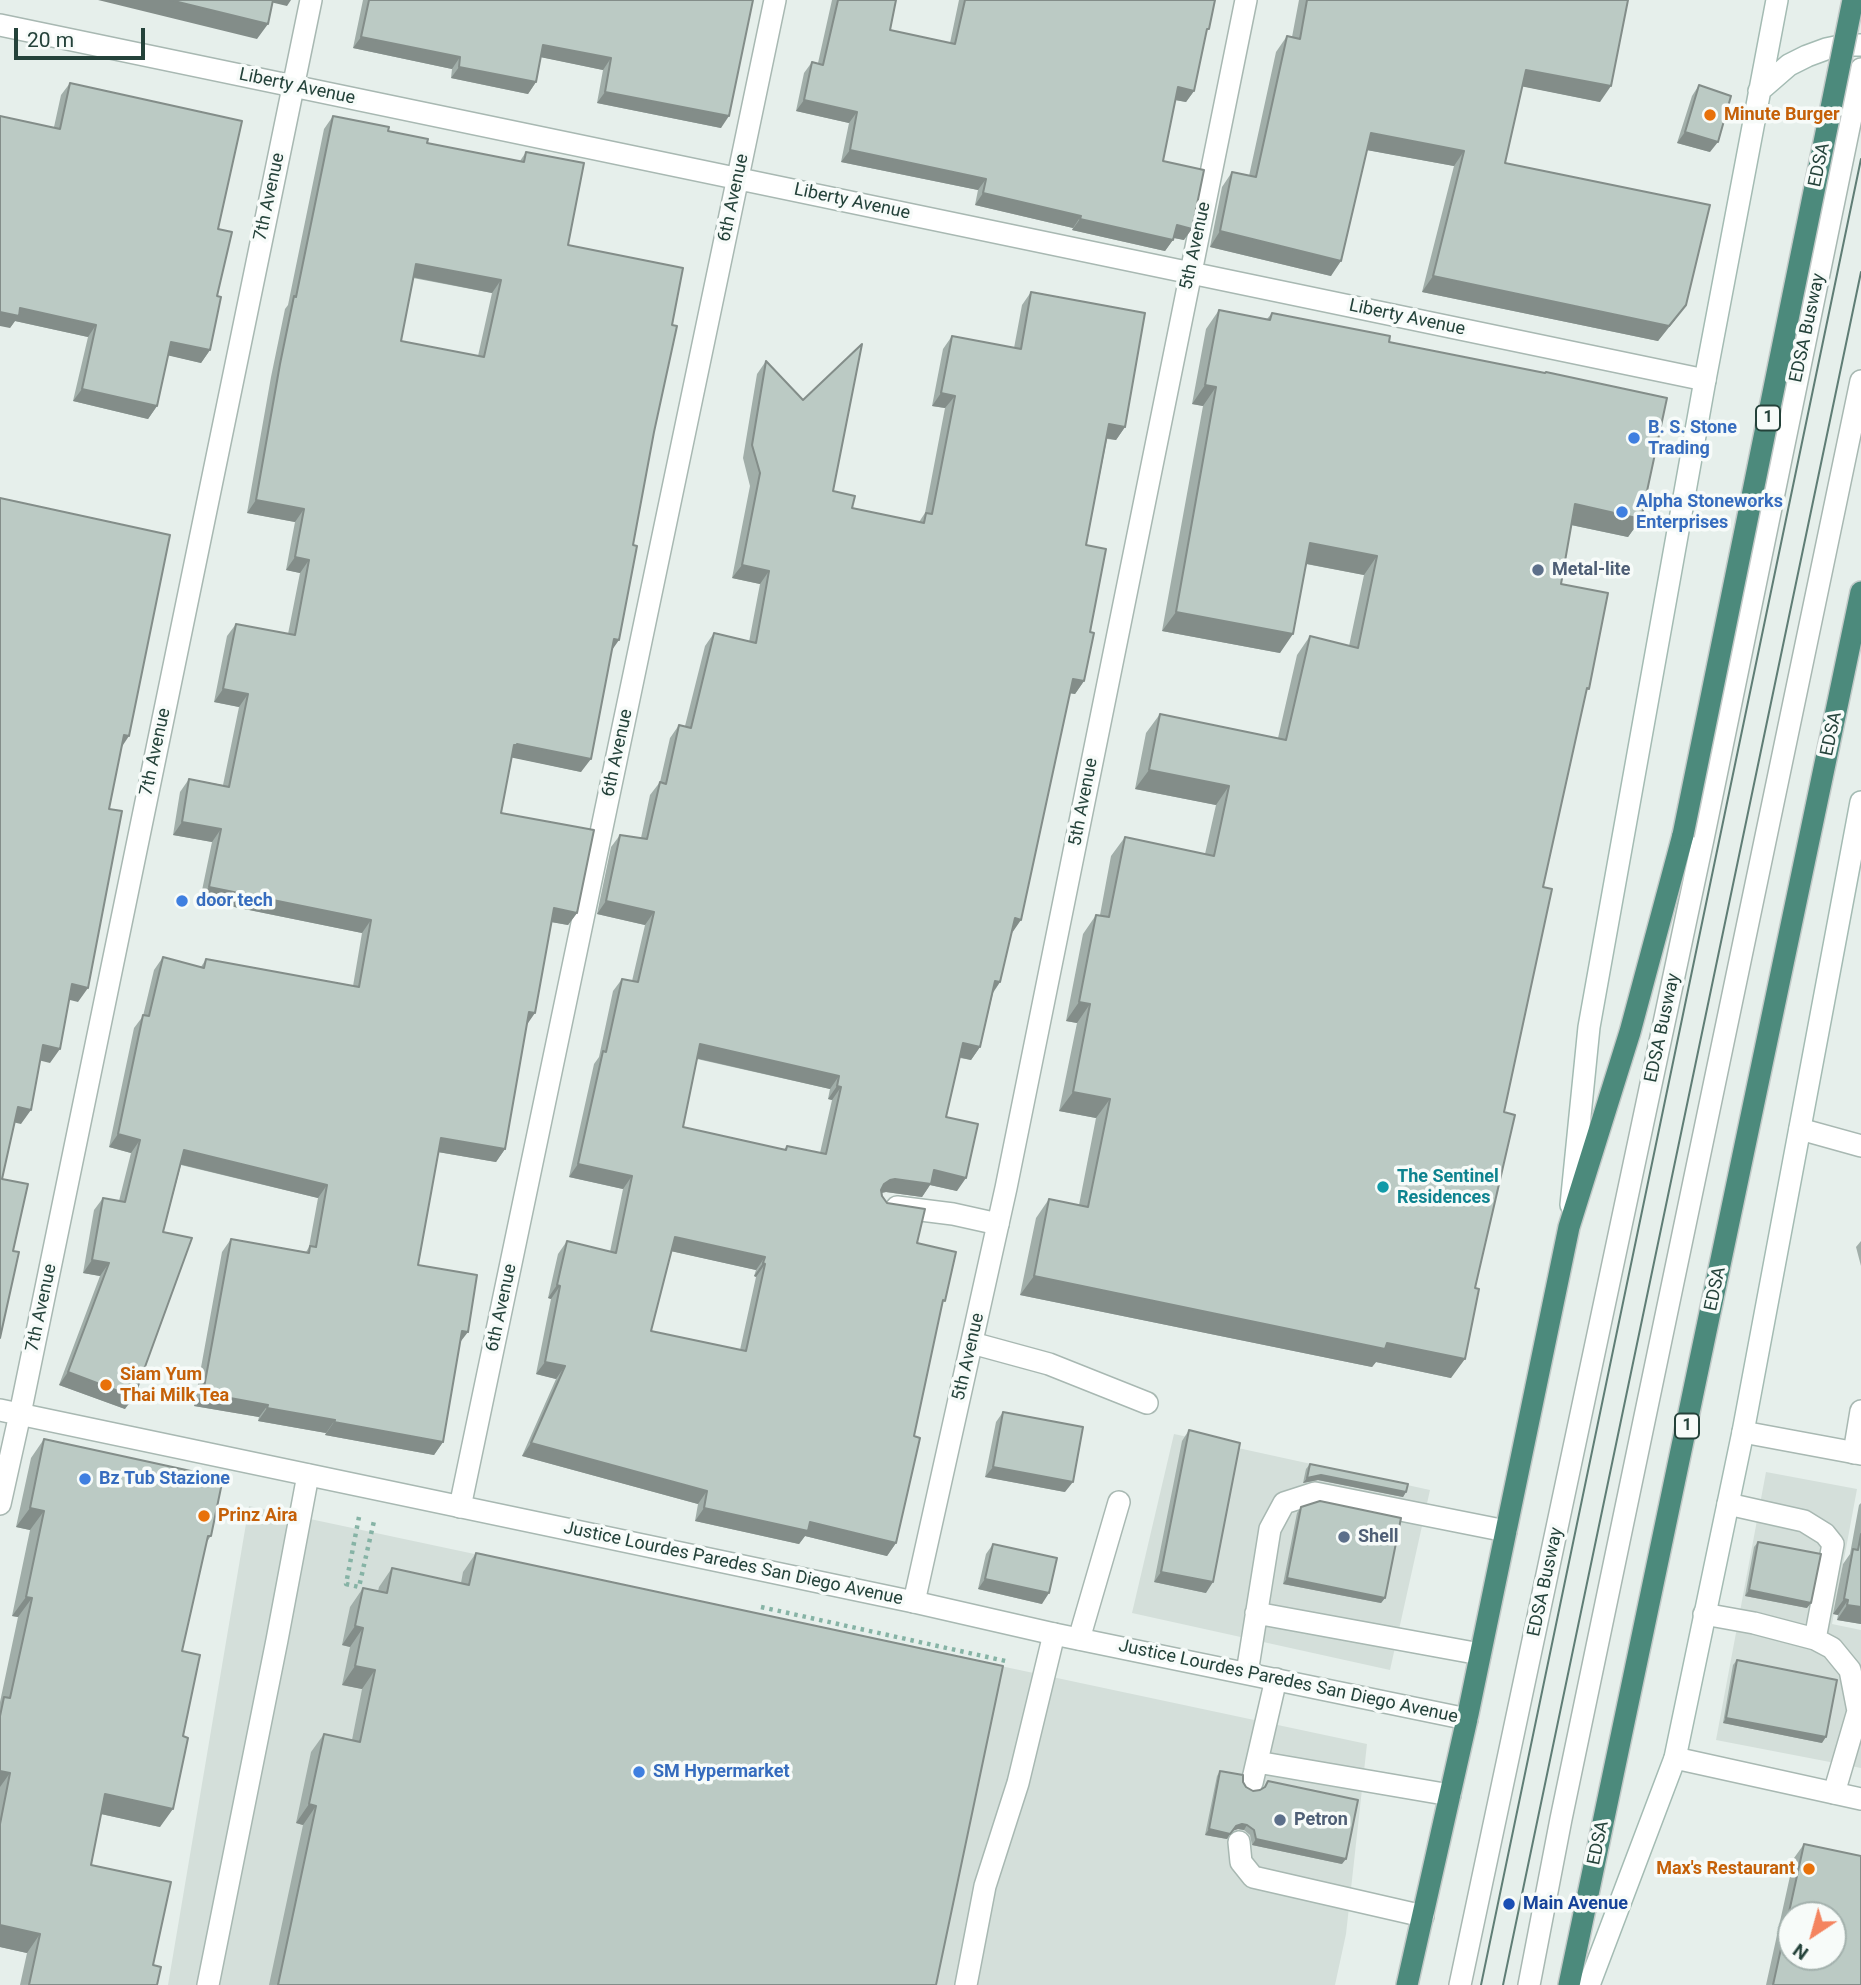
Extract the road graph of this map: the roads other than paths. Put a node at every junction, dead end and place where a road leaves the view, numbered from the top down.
1 (311, 0) edge
2 (775, 0) edge
3 (1247, 0) edge
4 (1777, 0) edge
5 (1853, 0) edge
6 (0, 25) edge
7 (1861, 45) edge
8 (1861, 69) edge
9 (293, 86) junction
10 (1759, 91) junction
11 (738, 178) junction
12 (1190, 273) junction
13 (1705, 380) junction
14 (1861, 381) edge
15 (1861, 592) edge
16 (1861, 802) edge
17 (1693, 837) junction
18 (1800, 1129) junction
19 (1861, 1146) edge
20 (885, 1205) edge
21 (999, 1224) junction
22 (1569, 1227) junction
23 (972, 1343) junction
24 (1147, 1403) dead end
25 (1861, 1411) edge
26 (10, 1412) edge
27 (1743, 1433) junction
28 (1857, 1453) edge
29 (308, 1475) junction
30 (1119, 1502) dead end
31 (0, 1504) edge
32 (1728, 1504) junction
33 (460, 1507) junction
34 (1506, 1531) junction
35 (914, 1602) junction
36 (1256, 1613) junction
37 (1704, 1614) junction
38 (1054, 1634) junction
39 (1079, 1639) junction
40 (1815, 1639) junction
41 (1480, 1654) junction
42 (1247, 1672) junction
43 (1276, 1679) junction
44 (1467, 1719) junction
45 (1675, 1758) junction
46 (1257, 1762) junction
47 (1252, 1783) dead end
48 (1834, 1793) junction
49 (1450, 1795) junction
50 (1861, 1799) edge
51 (1239, 1842) dead end
52 (1423, 1916) junction
53 (208, 1985) edge
54 (966, 1985) edge
55 (1407, 1985) edge
56 (1460, 1985) edge
57 (1529, 1985) edge
58 (1569, 1985) edge
59 (1588, 1985) edge

1 - 9 street, 7th Avenue
2 - 11 street, 6th Avenue
3 - 12 street, 5th Avenue
4 - 10 street, EDSA / 1
5 - 17 highway, EDSA / 1, bridge
6 - 9 street, Liberty Avenue
7 - 10 street
8 - 17 street, EDSA Busway
9 - 11 street, Liberty Avenue
9 - 26 street, 7th Avenue
10 - 13 street, EDSA / 1
11 - 12 street, Liberty Avenue
11 - 33 street, 6th Avenue
12 - 13 street, Liberty Avenue
12 - 21 street, 5th Avenue
13 - 22 street, EDSA / 1
14 - 57 street
15 - 58 highway, EDSA / 1
16 - 18 street
17 - 22 highway, EDSA / 1
17 - 56 street, EDSA Busway
18 - 19 street
18 - 27 street
20 - 21 street
21 - 23 street, 5th Avenue
22 - 34 highway, EDSA / 1
23 - 24 street
23 - 35 street, 5th Avenue
25 - 28 street
26 - 29 street, Justice Lourdes Paredes San Diego Avenue
26 - 31 street, 7th Avenue
27 - 28 street
27 - 32 street
29 - 33 street, Justice Lourdes Paredes San Diego Avenue
29 - 53 street
30 - 39 street
32 - 37 street
32 - 40 street
33 - 35 street, Justice Lourdes Paredes San Diego Avenue
34 - 36 street
34 - 41 highway, EDSA / 1
35 - 38 street, Justice Lourdes Paredes San Diego Avenue
36 - 41 street
36 - 42 street
37 - 40 street
37 - 45 street
38 - 39 street, Justice Lourdes Paredes San Diego Avenue
38 - 54 street
39 - 42 street, Justice Lourdes Paredes San Diego Avenue
40 - 48 street
41 - 44 highway, EDSA / 1
42 - 43 street, Justice Lourdes Paredes San Diego Avenue
43 - 44 street, Justice Lourdes Paredes San Diego Avenue
43 - 46 street
44 - 49 highway, EDSA / 1
45 - 48 street
45 - 59 street
46 - 47 street
46 - 49 street
48 - 50 street
49 - 52 highway, EDSA / 1
51 - 52 street
52 - 55 highway, EDSA / 1

